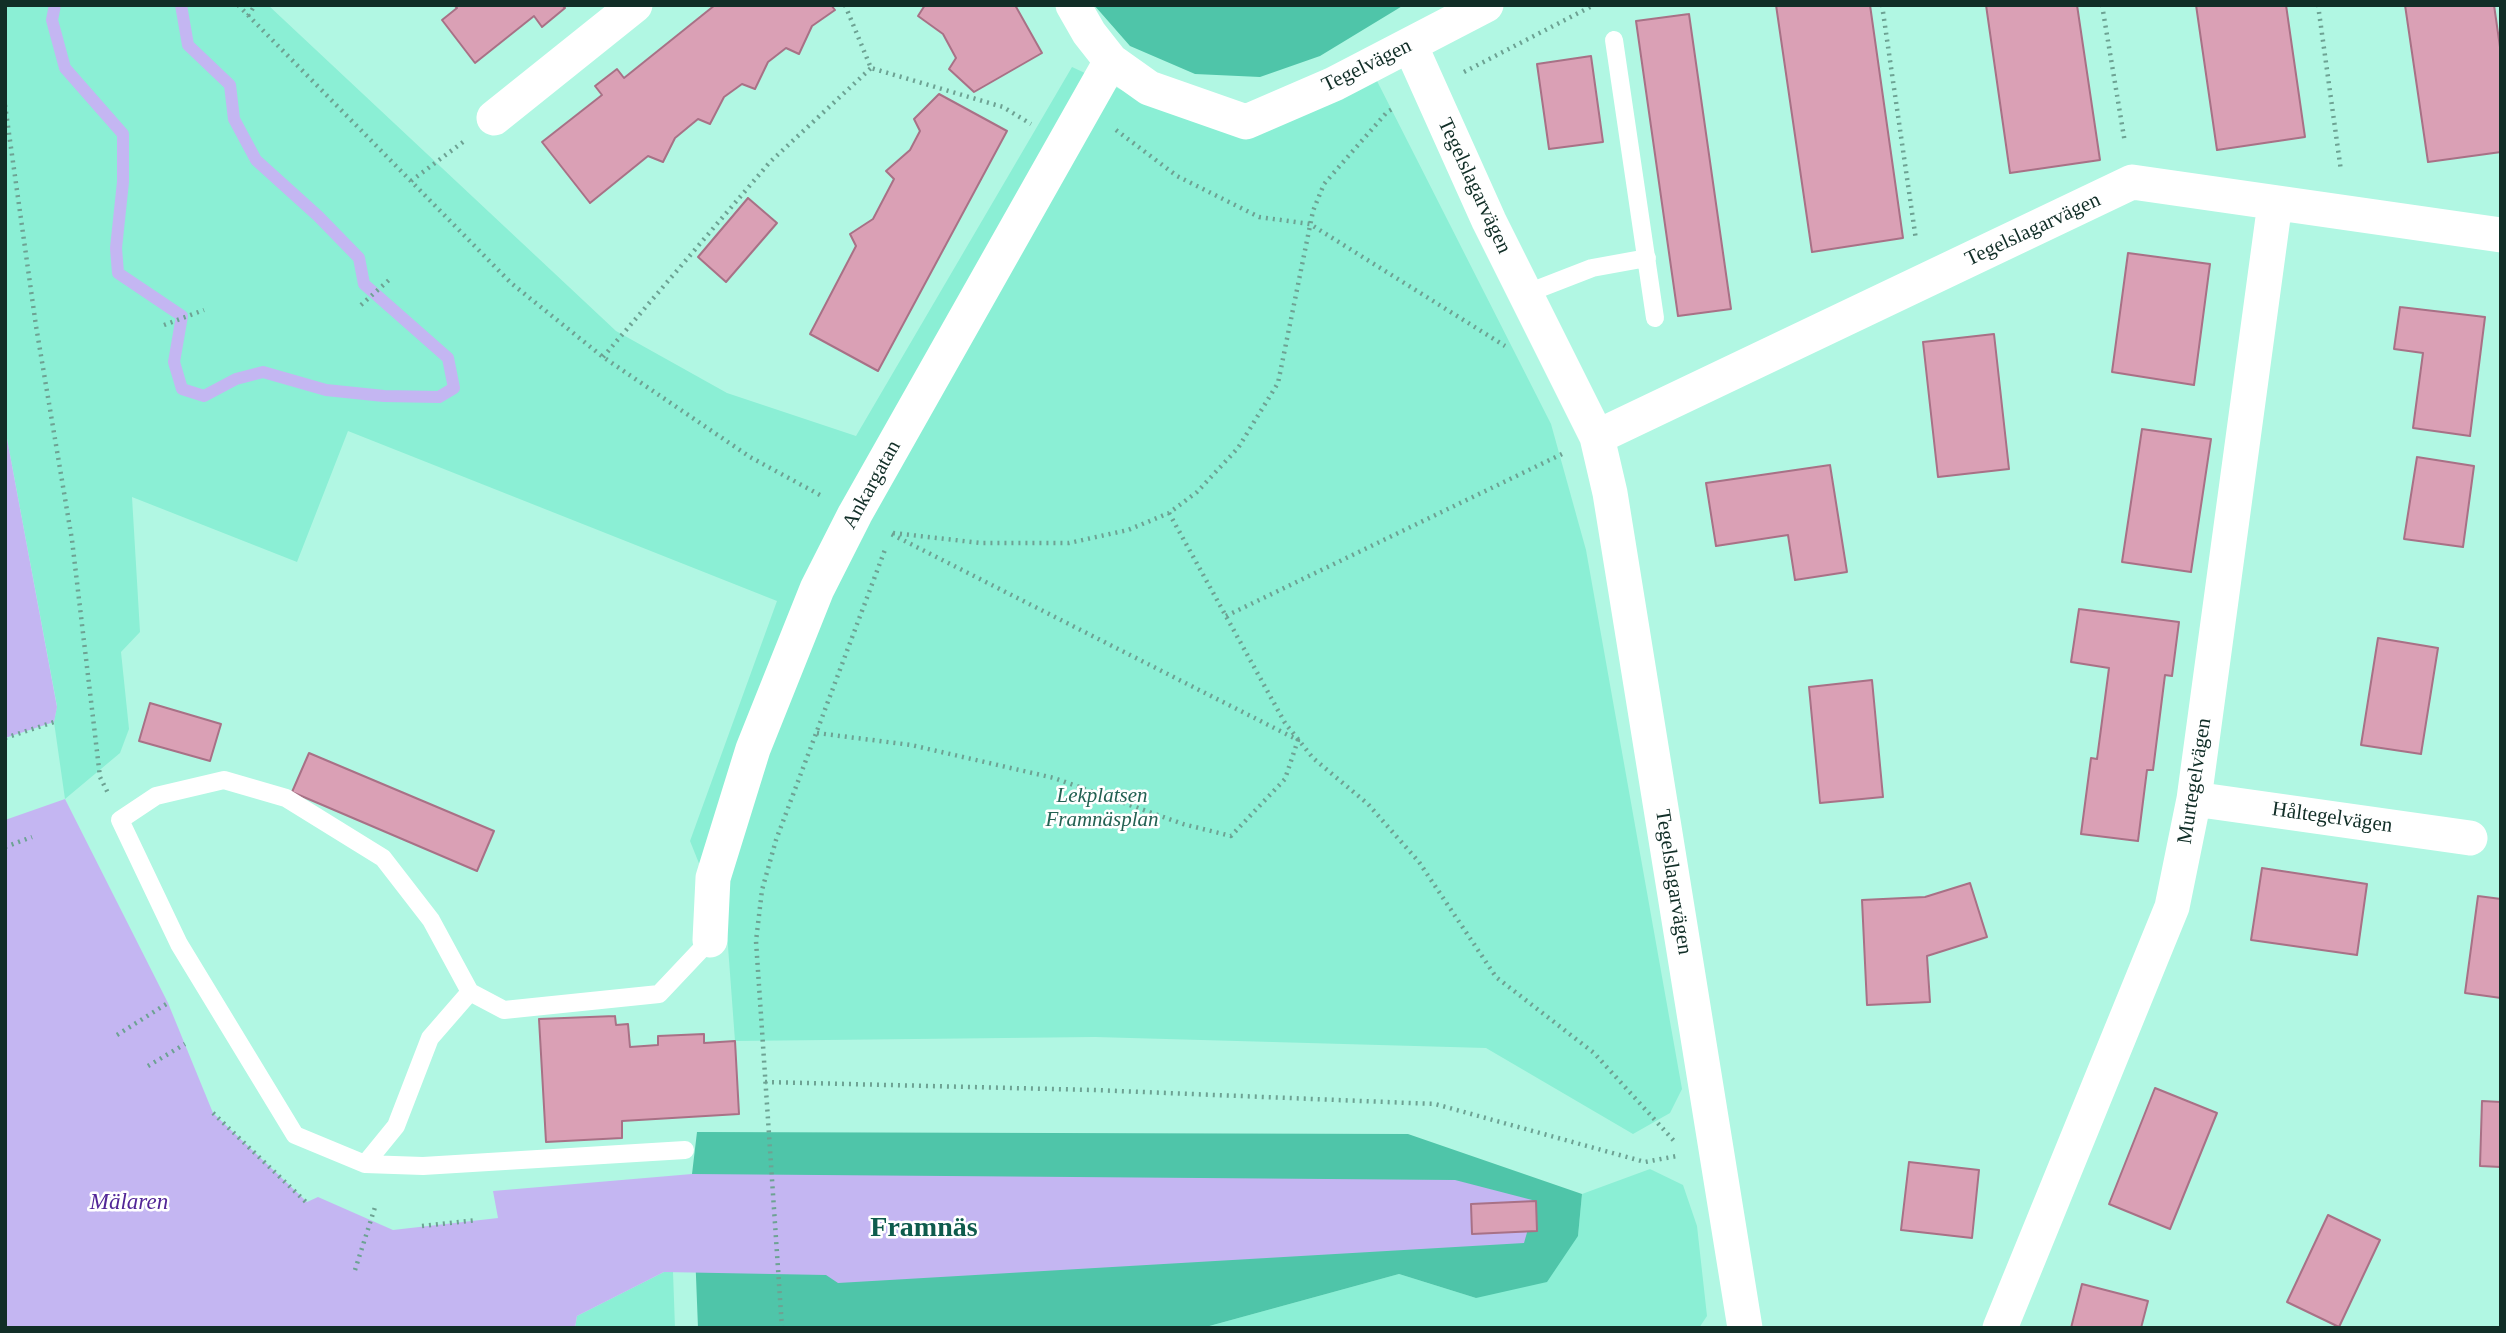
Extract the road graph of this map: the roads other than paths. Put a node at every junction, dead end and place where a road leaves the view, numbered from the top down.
1 (635, 5) edge
2 (1073, 5) edge
3 (1486, 5) edge
4 (1614, 40) dead end
5 (1410, 46) junction
6 (1111, 61) junction
7 (494, 118) road end
8 (2274, 203) junction
9 (2501, 235) edge
10 (1647, 258) junction
11 (1525, 294) junction
12 (1656, 318) dead end
13 (1597, 437) junction
14 (2194, 799) junction
15 (2470, 838) dead end
16 (710, 940) joint
17 (470, 992) junction
18 (685, 1150) dead end
19 (365, 1164) junction
20 (1745, 1328) edge
21 (2000, 1328) edge

1 - 7 street
2 - 6 street
3 - 5 street, Tegelvägen
4 - 10 lane
5 - 6 street, Tegelvägen
5 - 11 street, Tegelslagarvägen
6 - 16 street, Ankargatan
8 - 9 street
8 - 13 street, Tegelslagarvägen
8 - 14 street, Murtegelvägen
10 - 11 lane
10 - 12 lane
11 - 13 street, Tegelslagarvägen
13 - 20 street, Tegelslagarvägen
14 - 15 street, Håltegelvägen
14 - 21 street, Murtegelvägen
16 - 17 lane
17 - 19 lane
17 - 19 lane
18 - 19 lane

